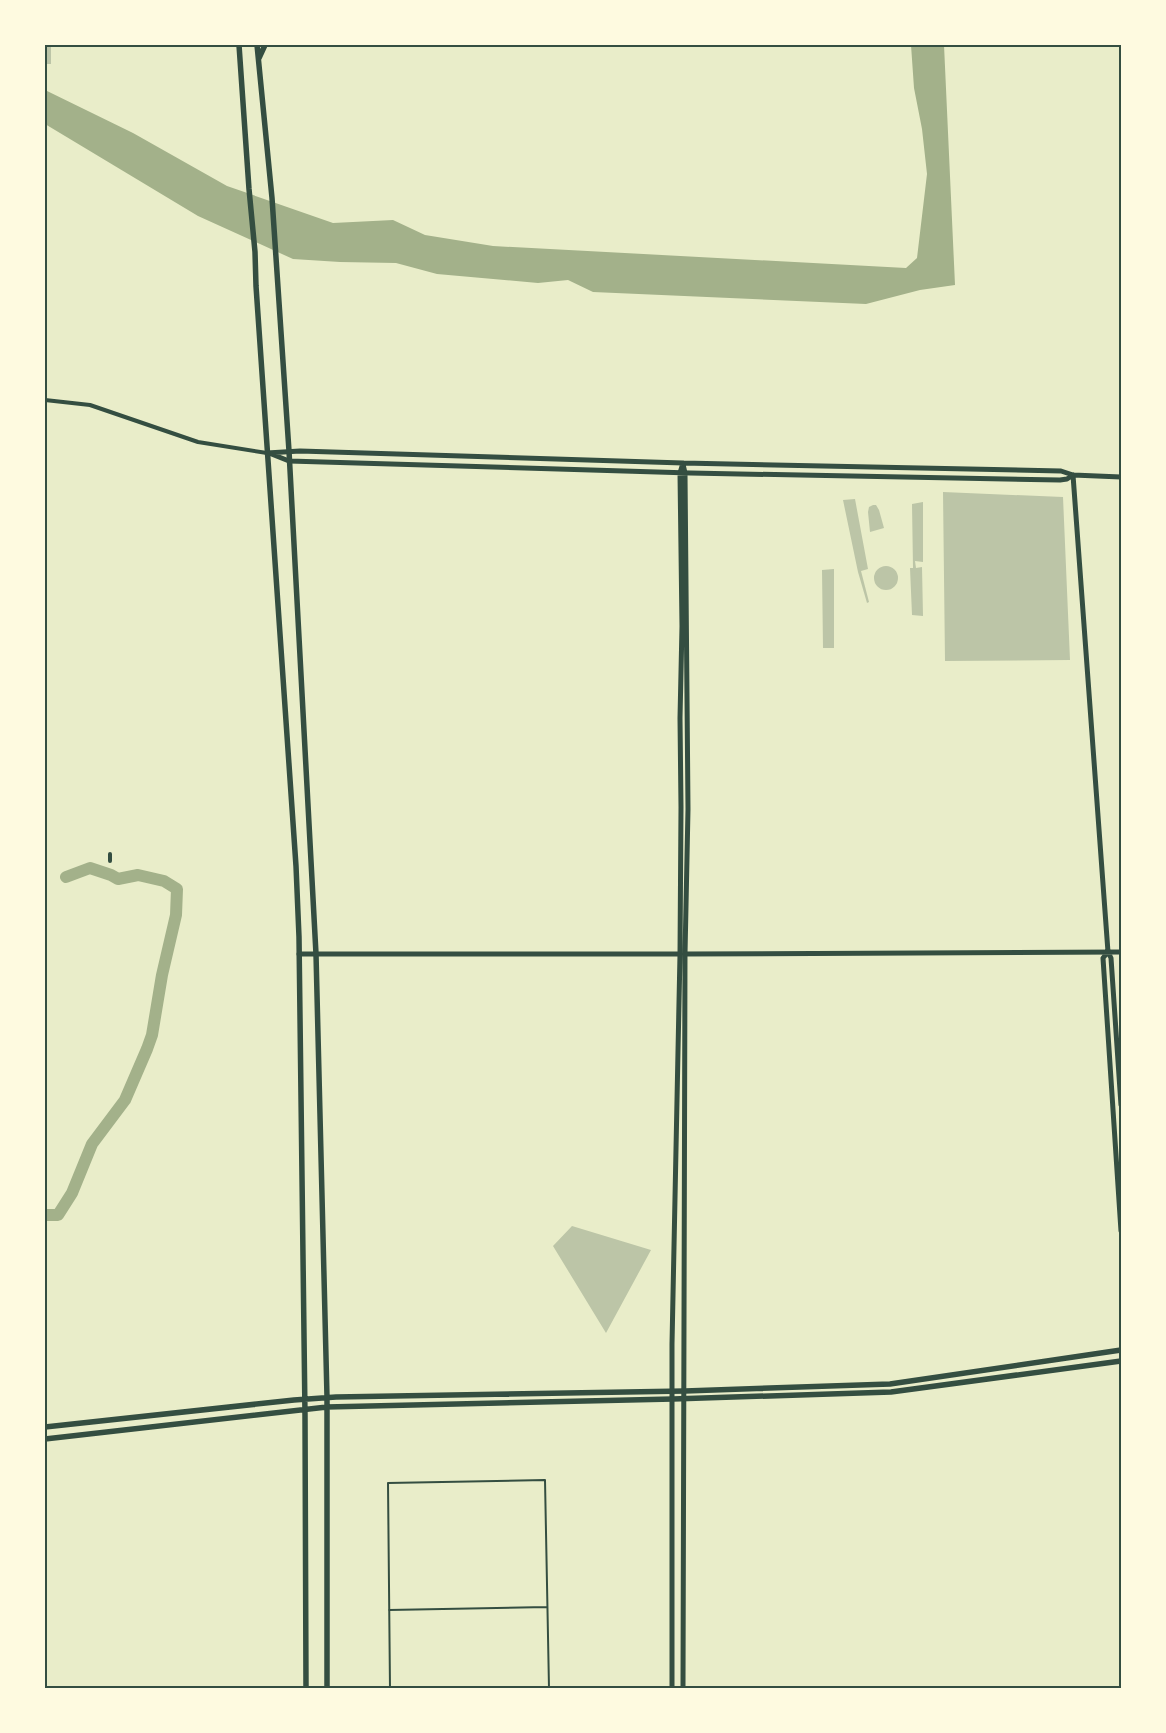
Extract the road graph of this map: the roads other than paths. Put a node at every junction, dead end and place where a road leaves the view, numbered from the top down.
1 (239, 45) edge
2 (257, 45) edge
3 (265, 45) edge
4 (259, 60) junction
5 (45, 400) edge
6 (289, 451) junction
7 (267, 452) junction
8 (289, 461) junction
9 (683, 463) junction
10 (682, 473) junction
11 (1073, 475) junction
12 (1121, 477) edge
13 (110, 854) dead end
14 (110, 861) dead end
15 (1108, 952) junction
16 (1121, 952) edge
17 (299, 954) junction
18 (316, 954) junction
19 (683, 954) junction
20 (1121, 1105) edge
21 (1121, 1231) edge
22 (1121, 1350) edge
23 (1121, 1361) edge
24 (672, 1390) junction
25 (685, 1391) junction
26 (327, 1397) junction
27 (304, 1399) junction
28 (673, 1399) junction
29 (685, 1399) junction
30 (327, 1407) junction
31 (304, 1409) junction
32 (45, 1427) edge
33 (45, 1439) edge
34 (547, 1607) junction
35 (389, 1610) junction
36 (306, 1688) edge
37 (327, 1688) edge
38 (390, 1688) edge
39 (548, 1688) edge
40 (672, 1688) edge
41 (684, 1688) edge

1 - 7 main road
2 - 4 main road
3 - 4 main road
4 - 6 main road
5 - 7 street
6 - 7 street
6 - 8 main road
6 - 9 street
7 - 8 street
7 - 17 main road
8 - 10 street
8 - 18 main road
9 - 10 street
9 - 11 street
10 - 11 street
10 - 19 street
11 - 12 street
11 - 15 street
13 - 14 street
15 - 16 street
15 - 19 street
15 - 20 street
15 - 21 street
17 - 18 street
17 - 27 main road
18 - 19 street
18 - 26 main road
19 - 24 street
19 - 25 street
22 - 25 main road
23 - 29 main road
24 - 25 main road
24 - 26 main road
24 - 28 street
25 - 29 street
26 - 27 main road
26 - 30 main road
27 - 31 main road
27 - 32 main road
28 - 29 main road
28 - 30 main road
28 - 40 street
29 - 41 street
30 - 31 main road
30 - 37 main road
31 - 33 main road
31 - 36 main road
34 - 35 lane
34 - 35 lane
34 - 39 lane
35 - 38 lane

